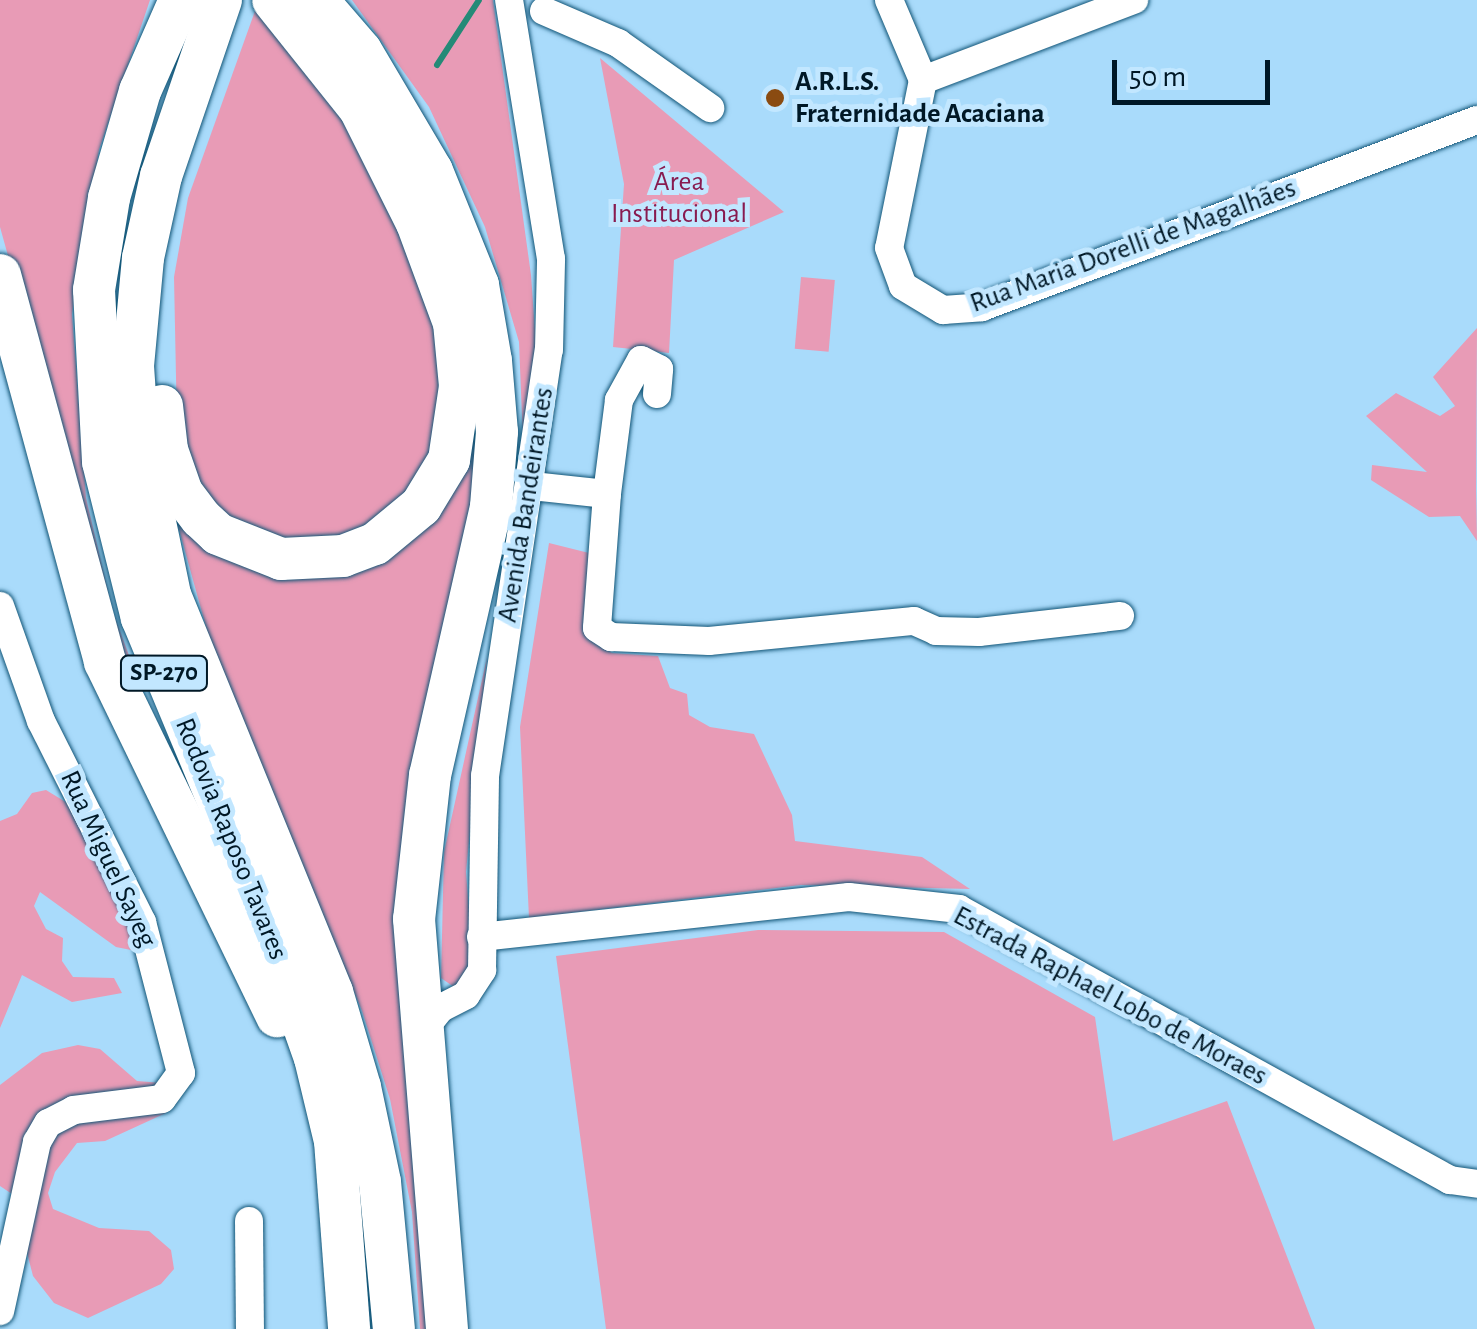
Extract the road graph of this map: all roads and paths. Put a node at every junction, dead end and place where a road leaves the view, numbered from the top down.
1 (273, 0) edge
2 (317, 0) edge
3 (509, 0) edge
4 (889, 0) edge
5 (1134, 0) edge
6 (548, 5) edge
7 (197, 10) edge
8 (923, 80) junction
9 (525, 92) junction
10 (710, 108) dead end
11 (1477, 120) edge
12 (161, 176) junction
13 (0, 275) edge
14 (658, 394) dead end
15 (532, 486) junction
16 (607, 494) junction
17 (0, 606) edge
18 (1120, 616) dead end
19 (482, 937) junction
20 (414, 969) junction
21 (454, 998) junction
22 (419, 1035) junction
23 (1477, 1184) edge
24 (343, 1209) junction
25 (248, 1221) dead end
26 (0, 1311) edge
27 (250, 1329) edge
28 (348, 1329) edge
29 (394, 1329) edge
30 (447, 1329) edge

1 - 12 highway
2 - 20 highway
3 - 9 street, Avenida Bandeirantes
4 - 8 street
5 - 8 street
6 - 9 street
6 - 10 street
7 - 12 highway, Rodovia Raposo Tavares / SP-270
7 - 24 highway, Rodovia Raposo Tavares / SP-270
8 - 11 street, Rua Maria Dorelli de Magalhães
9 - 15 street, Avenida Bandeirantes
12 - 29 highway, Rodovia Raposo Tavares / SP-270
13 - 24 highway
14 - 16 street
15 - 16 street
15 - 19 street, Avenida Bandeirantes
16 - 18 street
17 - 26 street, Rua Miguel Sayeg
19 - 21 street, Avenida Bandeirantes
19 - 23 street, Estrada Raphael Lobo de Moraes
20 - 21 street
20 - 22 highway
21 - 22 street, Avenida Bandeirantes
22 - 30 highway
24 - 28 highway, Rodovia Raposo Tavares / SP-270
25 - 27 street

